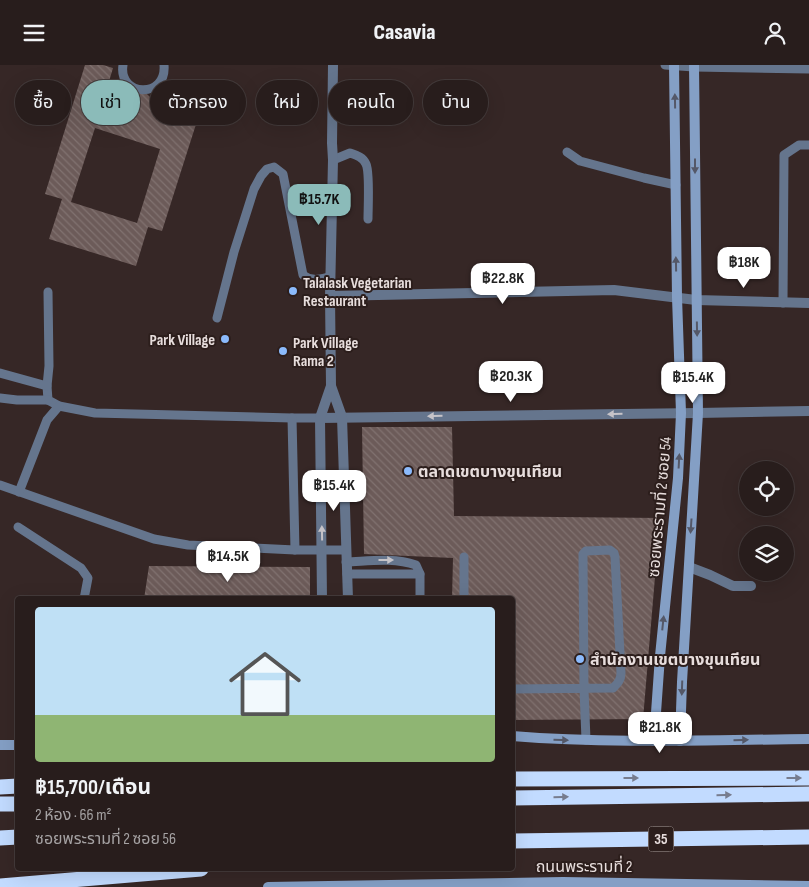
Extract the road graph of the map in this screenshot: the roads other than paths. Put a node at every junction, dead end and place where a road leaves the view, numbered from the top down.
1 (123, 65) edge
2 (164, 65) edge
3 (333, 65) edge
4 (671, 66) edge
5 (694, 66) edge
6 (809, 69) edge
7 (809, 145) edge
8 (567, 152) dead end
9 (333, 160) junction
10 (676, 185) junction
11 (368, 219) dead end
12 (330, 277) junction
13 (48, 292) dead end
14 (330, 296) junction
15 (677, 297) junction
16 (696, 299) junction
17 (783, 303) junction
18 (809, 303) edge
19 (217, 319) dead end
20 (0, 373) edge
21 (47, 386) junction
22 (331, 386) junction
23 (0, 397) edge
24 (48, 400) junction
25 (59, 406) junction
26 (809, 411) edge
27 (681, 413) junction
28 (698, 413) junction
29 (342, 417) junction
30 (292, 418) junction
31 (320, 418) junction
32 (0, 485) edge
33 (19, 492) junction
34 (18, 527) dead end
35 (295, 550) junction
36 (346, 550) junction
37 (322, 551) junction
38 (464, 557) dead end
39 (346, 562) junction
40 (688, 567) junction
41 (347, 574) junction
42 (420, 574) junction
43 (751, 586) dead end
44 (85, 596) edge
45 (322, 596) edge
46 (348, 596) edge
47 (420, 596) edge
48 (464, 596) edge
49 (515, 689) edge
50 (584, 689) junction
51 (515, 736) edge
52 (809, 739) edge
53 (586, 740) junction
54 (654, 741) junction
55 (680, 741) junction
56 (0, 745) edge
57 (15, 745) edge
58 (809, 778) edge
59 (515, 779) edge
60 (15, 786) edge
61 (0, 787) edge
62 (809, 795) edge
63 (515, 798) edge
64 (0, 804) edge
65 (15, 804) edge
66 (809, 828) edge
67 (515, 832) edge
68 (15, 837) edge
69 (809, 837) edge
70 (0, 838) edge
71 (515, 841) edge
72 (0, 847) edge
73 (15, 847) edge
74 (177, 871) edge
75 (0, 886) edge
76 (792, 886) edge
77 (809, 886) edge
78 (268, 887) edge

1 - 2 lane
3 - 9 street
4 - 5 lane
10 -> 4 street, ซอยพระรามที่ 2 ซอย 54
5 - 6 lane
5 -> 16 street, ซอยพระรามที่ 2 ซอย 54
7 - 17 lane
8 - 10 lane
9 - 11 lane
9 - 12 street
15 -> 10 street, ซอยพระรามที่ 2 ซอย 54
12 - 14 street
12 - 19 lane
13 - 21 lane
14 - 15 street
14 - 22 street
15 - 16 street
15 - 27 street, ซอยพระรามที่ 2 ซอย 54
16 - 17 street
16 -> 28 street, ซอยพระรามที่ 2 ซอย 54
17 - 18 street
20 - 21 lane
21 - 24 lane
22 - 29 street
22 - 31 street
23 - 24 lane
24 - 25 lane
25 - 30 lane
25 - 33 lane
26 - 28 street
27 - 28 street
27 -> 29 street
54 -> 27 street, ซอยพระรามที่ 2 ซอย 54
28 -> 40 street, ซอยพระรามที่ 2 ซอย 54
29 - 31 street
29 - 36 street
30 - 31 lane
30 - 35 lane
37 -> 31 street
32 - 33 lane
33 - 35 lane
34 - 44 lane
35 - 37 lane
36 - 37 lane
36 - 39 street
37 - 45 street
38 - 48 lane
39 - 41 street
39 -> 42 lane
40 - 43 street
40 -> 55 street, ซอยพระรามที่ 2 ซอย 54
41 - 42 lane
41 - 46 street
42 - 47 lane
49 - 50 lane
50 - 50 lane
50 - 53 lane
51 -> 53 street
55 -> 52 street
53 - 54 street
54 - 55 street
56 - 57 street
59 -> 58 highway
60 - 61 highway
63 -> 62 highway
64 - 65 highway
66 - 67 highway
68 - 70 highway
69 - 71 highway, ถนนพระรามที่ 2 / 35
72 - 73 highway
74 - 75 highway
76 - 77 street, ถนนพระรามที่ 2
76 - 78 street, ถนนพระรามที่ 2

